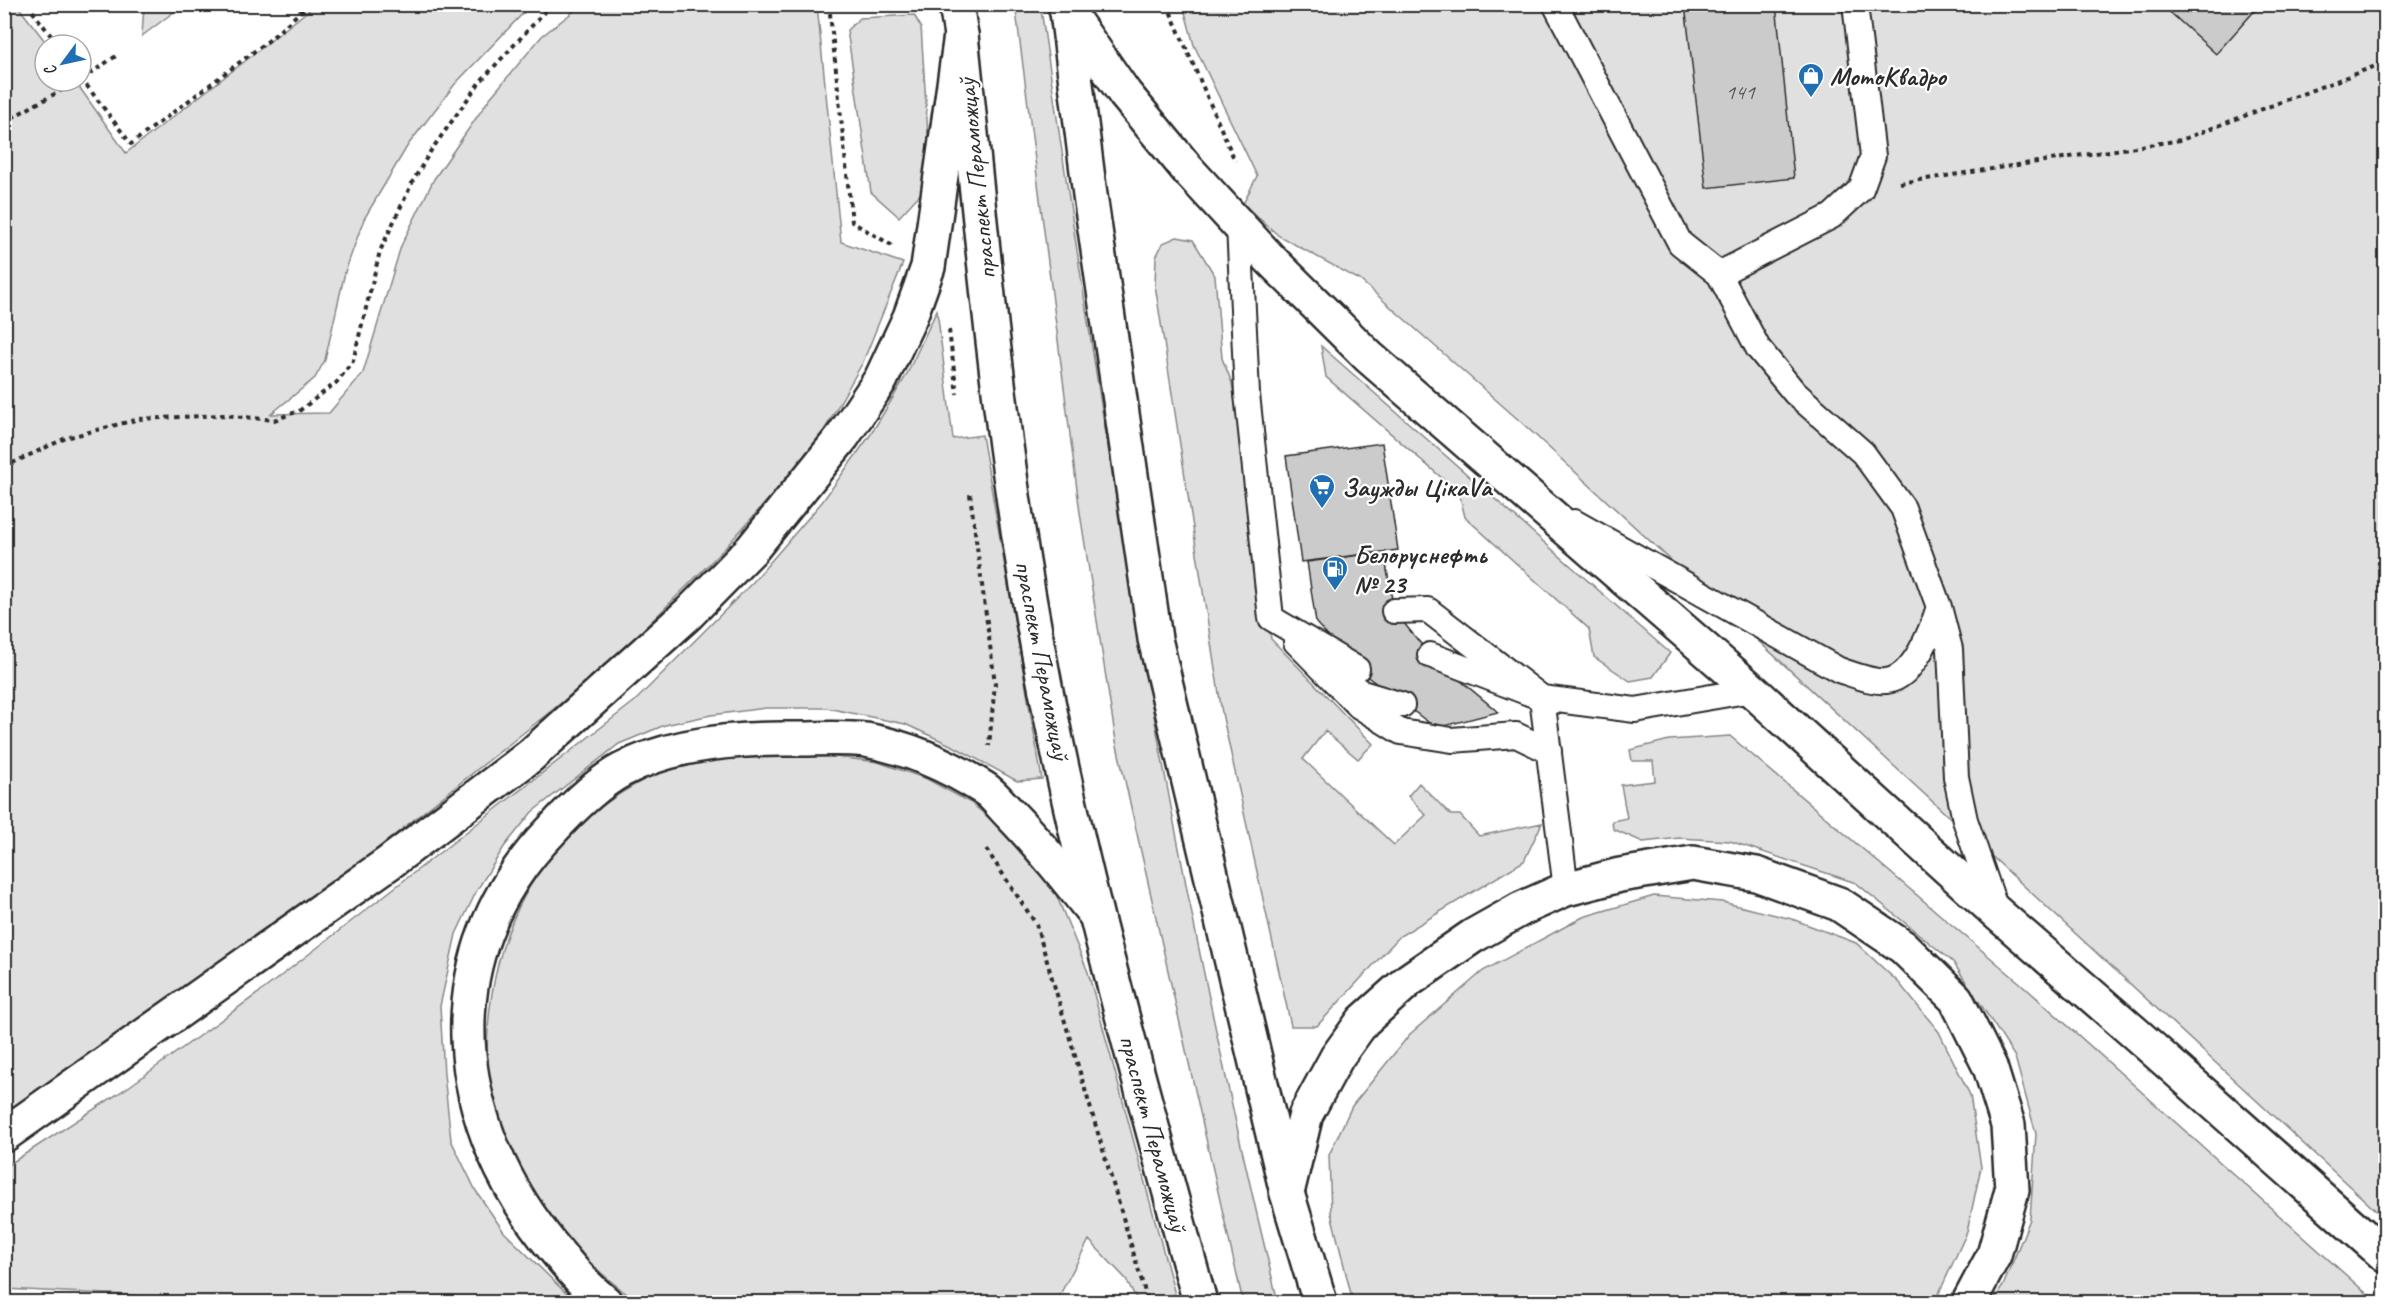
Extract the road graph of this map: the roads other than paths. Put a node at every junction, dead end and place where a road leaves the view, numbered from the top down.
1 (1555, 4) edge
2 (1855, 4) edge
3 (1066, 7) edge
4 (959, 20) edge
5 (1239, 225) junction
6 (1719, 274) junction
7 (1535, 501) junction
8 (1939, 607) junction
9 (1394, 611) dead end
10 (1271, 618) junction
11 (1316, 623) dead end
12 (1430, 655) dead end
13 (1357, 669) dead end
14 (1468, 689) dead end
15 (1752, 690) junction
16 (1542, 698) junction
17 (1402, 705) dead end
18 (1549, 751) junction
19 (1566, 889) junction
20 (1094, 912) junction
21 (1998, 914) junction
22 (4, 1135) edge
23 (1287, 1193) junction
24 (2385, 1256) edge
25 (605, 1302) edge
26 (1200, 1302) edge
27 (1320, 1302) edge
28 (1969, 1302) edge

1 - 6 lane
2 - 6 lane
3 - 5 main road
3 - 23 main road
4 - 20 main road, праспект Пераможцаў
4 - 22 main road
5 - 7 main road
5 - 10 lane
6 - 8 lane
7 - 8 lane
7 - 15 main road
8 - 21 lane
9 - 16 lane
10 - 11 lane
10 - 13 lane
10 - 17 lane
10 - 18 lane
12 - 16 lane
14 - 16 lane
15 - 16 lane
15 - 21 main road
16 - 18 lane
18 - 19 lane
19 - 23 main road
19 - 28 main road
20 - 25 main road
20 - 26 main road, праспект Пераможцаў
21 - 24 main road
23 - 27 main road

